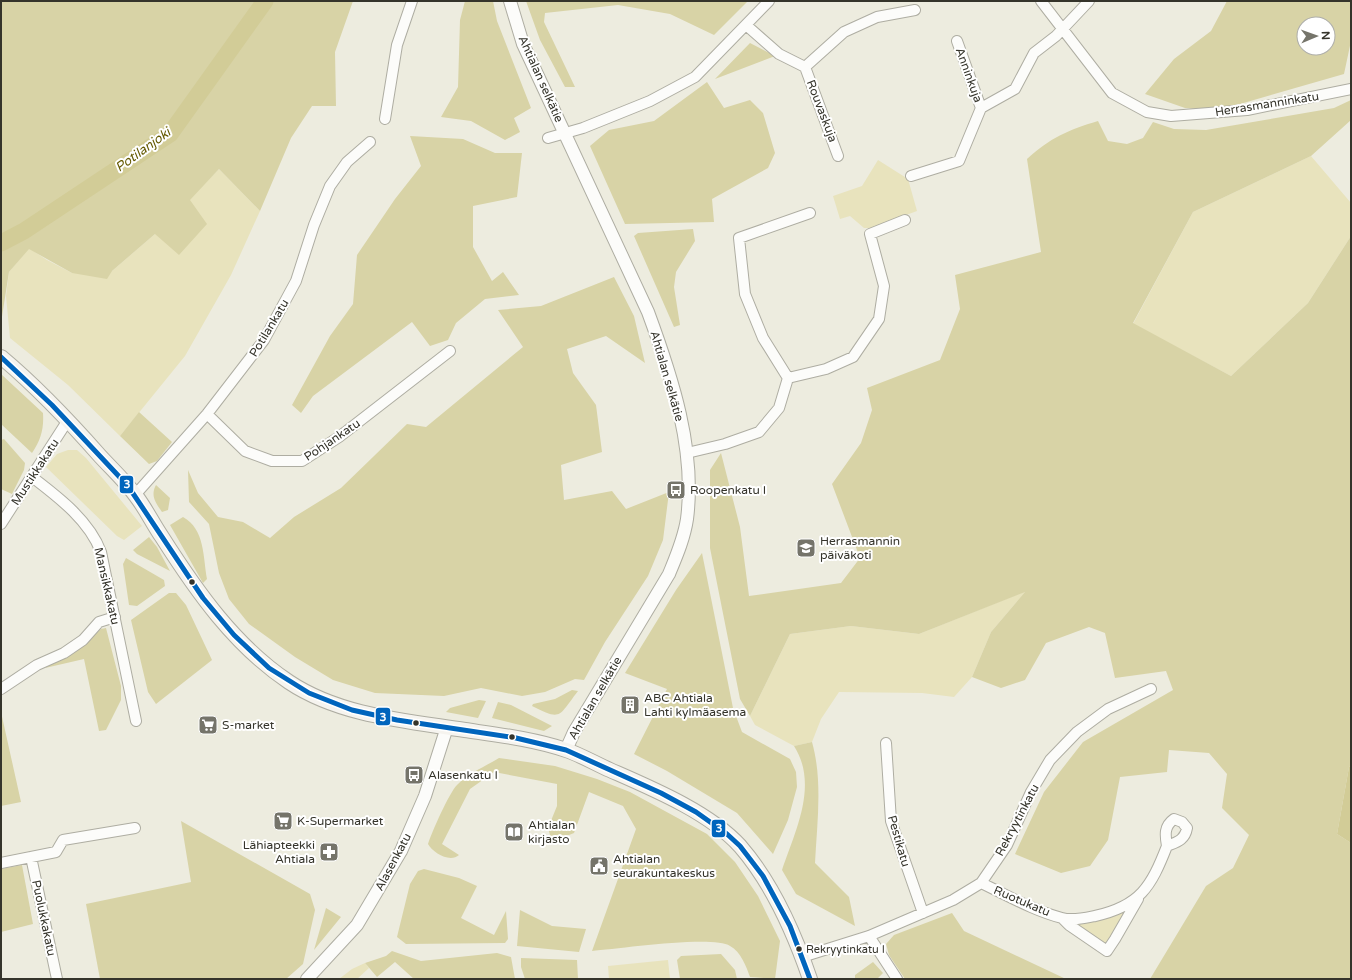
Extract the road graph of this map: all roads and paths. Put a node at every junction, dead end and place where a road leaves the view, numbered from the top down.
1 (412, 1) edge
2 (510, 1) edge
3 (769, 1) edge
4 (1041, 1) edge
5 (1089, 1) edge
6 (915, 10) dead end
7 (746, 25) junction
8 (1063, 28) junction
9 (957, 41) dead end
10 (805, 67) junction
11 (1351, 89) edge
12 (981, 108) junction
13 (385, 119) dead end
14 (565, 133) junction
15 (548, 138) dead end
16 (370, 142) dead end
17 (838, 156) dead end
18 (911, 176) dead end
19 (810, 213) dead end
20 (905, 220) dead end
21 (450, 351) dead end
22 (1, 357) edge
23 (788, 378) junction
24 (207, 414) junction
25 (68, 420) junction
26 (687, 453) junction
27 (32, 477) junction
28 (136, 495) junction
29 (1, 524) edge
30 (115, 617) junction
31 (1, 689) edge
32 (1151, 689) dead end
33 (136, 721) dead end
34 (447, 727) junction
35 (886, 742) dead end
36 (566, 750) junction
37 (135, 828) dead end
38 (1166, 846) dead end
39 (32, 857) junction
40 (1, 863) edge
41 (981, 883) junction
42 (1139, 897) junction
43 (923, 913) junction
44 (1063, 919) junction
45 (869, 936) junction
46 (802, 957) junction
47 (57, 979) edge
48 (307, 979) edge
49 (810, 979) edge
50 (897, 979) edge

1 - 13 street
2 - 14 street, Ahtialan selkätie
3 - 7 street
4 - 8 street, Herrasmanninkatu
5 - 8 street
6 - 10 street
7 - 10 street
7 - 14 street
8 - 11 street, Herrasmanninkatu
8 - 12 street
9 - 12 street, Anninkuja
10 - 17 street, Rouvaskuja
12 - 18 street
14 - 15 street
14 - 26 street, Ahtialan selkätie
16 - 24 street, Potilankatu
19 - 23 street
20 - 23 street
21 - 24 street, Pohjankatu
22 - 25 main road
23 - 26 street
24 - 28 street, Potilankatu
25 - 27 street, Mustikkakatu
25 - 28 main road
26 - 36 street, Ahtialan selkätie
27 - 29 street, Mustikkakatu
27 - 30 street, Mansikkakatu
28 - 34 main road
30 - 31 street
30 - 33 street, Mansikkakatu
32 - 41 street, Rekryytinkatu
34 - 36 main road
34 - 48 street, Alasenkatu
35 - 43 street, Pestikatu
36 - 46 main road
37 - 39 street
38 - 42 street, Ruotukatu
39 - 40 street
39 - 47 street, Puolukkakatu
41 - 43 street, Rekryytinkatu
41 - 44 street, Ruotukatu
42 - 44 street, Ruotukatu
42 - 44 street, Ruotukatu
43 - 45 street, Rekryytinkatu
45 - 46 street, Rekryytinkatu
45 - 50 street
46 - 49 main road

